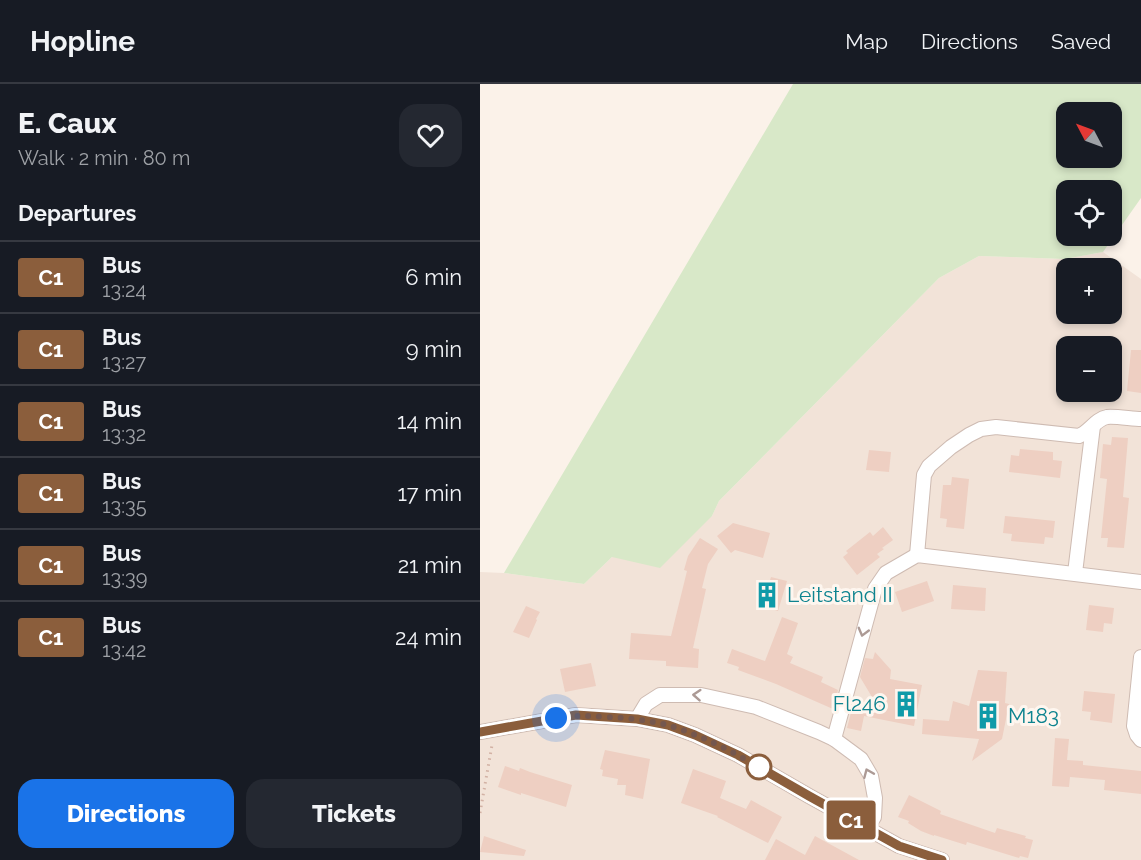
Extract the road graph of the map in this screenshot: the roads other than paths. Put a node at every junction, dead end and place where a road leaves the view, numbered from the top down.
1 (1141, 419) edge
2 (1093, 426) junction
3 (917, 555) junction
4 (1075, 573) junction
5 (1141, 582) edge
6 (1141, 657) edge
7 (637, 719) junction
8 (480, 732) edge
9 (834, 739) junction
10 (1141, 740) edge
11 (867, 828) junction
12 (942, 860) edge

1 - 2 street
2 - 3 street
2 - 4 street
3 - 4 street
3 -> 9 street
4 - 5 street
6 - 10 street
7 - 8 street
9 -> 7 street
7 - 11 street
11 -> 9 street
11 - 12 street

